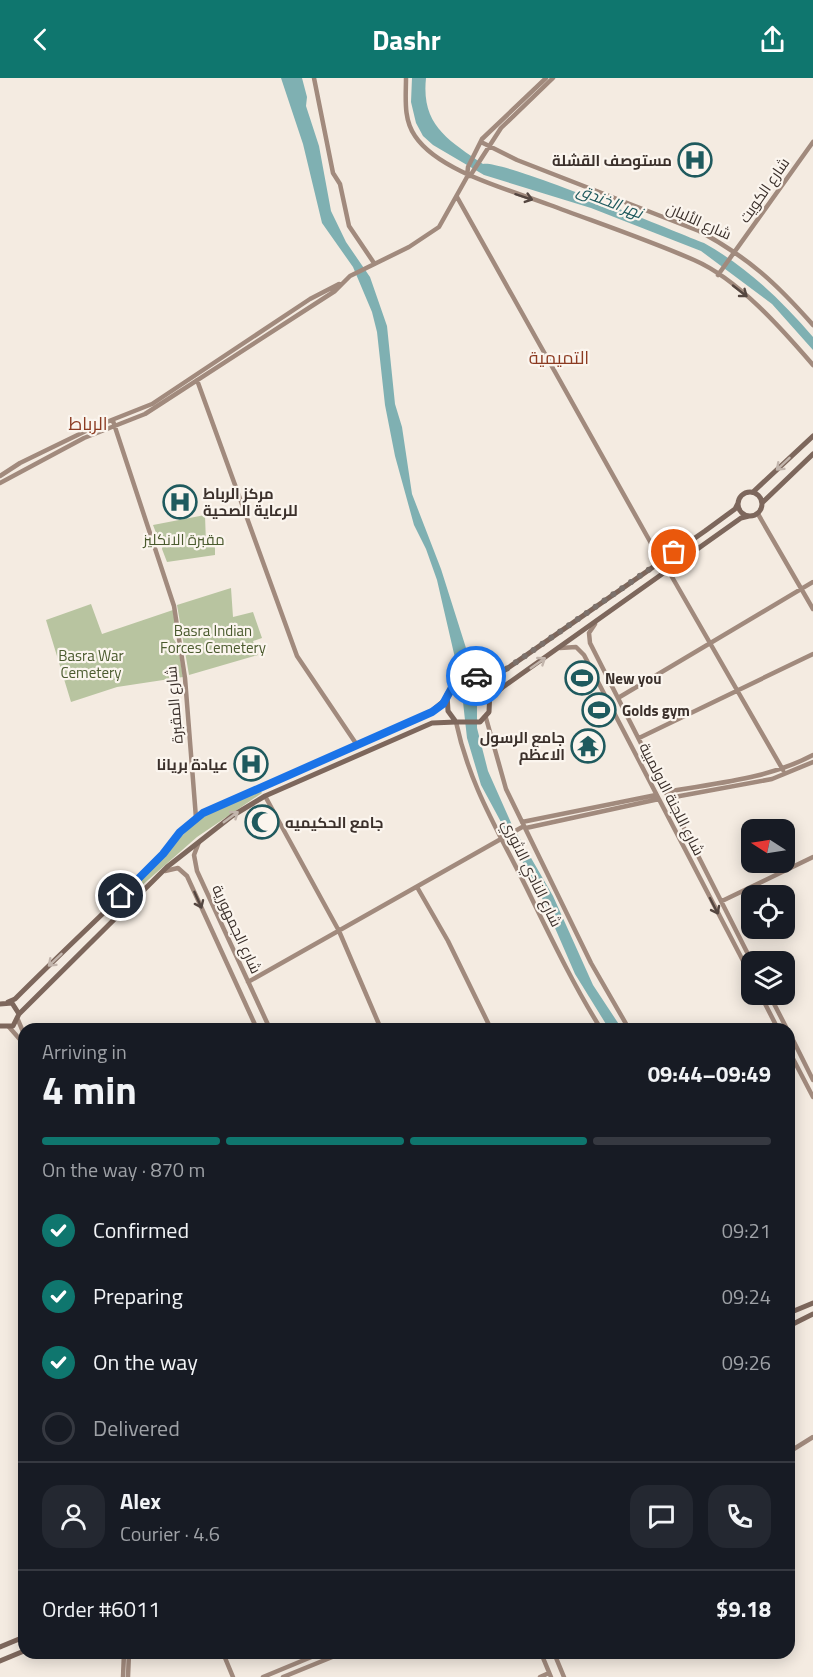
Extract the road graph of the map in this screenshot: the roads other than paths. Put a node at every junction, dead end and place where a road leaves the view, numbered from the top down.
1 (314, 78) edge
2 (406, 78) edge
3 (546, 78) edge
4 (553, 78) edge
5 (481, 142) junction
6 (813, 142) edge
7 (488, 146) junction
8 (469, 174) junction
9 (457, 197) junction
10 (734, 253) junction
11 (373, 264) junction
12 (719, 273) junction
13 (813, 325) edge
14 (235, 352) junction
15 (813, 365) edge
16 (197, 380) junction
17 (114, 424) junction
18 (813, 436) edge
19 (60, 447) junction
20 (813, 454) edge
21 (0, 476) edge
22 (0, 483) edge
23 (753, 492) junction
24 (738, 503) junction
25 (762, 503) junction
26 (758, 514) junction
27 (749, 516) junction
28 (661, 561) junction
29 (668, 570) junction
30 (813, 582) edge
31 (801, 589) junction
32 (813, 609) edge
33 (600, 619) junction
34 (710, 643) junction
35 (560, 648) junction
36 (593, 649) junction
37 (813, 654) edge
38 (584, 655) junction
39 (475, 677) junction
40 (737, 691) junction
41 (492, 698) junction
42 (618, 698) junction
43 (446, 699) junction
44 (483, 720) junction
45 (456, 722) junction
46 (639, 738) junction
47 (357, 745) junction
48 (813, 755) edge
49 (813, 762) edge
50 (301, 770) junction
51 (783, 770) junction
52 (291, 774) junction
53 (771, 776) junction
54 (305, 779) junction
55 (295, 783) junction
56 (666, 792) junction
57 (265, 796) junction
58 (657, 797) junction
59 (669, 798) junction
60 (196, 818) junction
61 (523, 826) junction
62 (501, 838) junction
63 (201, 839) junction
64 (813, 857) edge
65 (197, 871) junction
66 (707, 873) junction
67 (159, 874) junction
68 (187, 876) junction
69 (699, 877) junction
70 (712, 883) junction
71 (417, 887) junction
72 (704, 887) junction
73 (722, 901) junction
74 (339, 931) junction
75 (83, 934) junction
76 (90, 942) junction
77 (747, 951) edge
78 (741, 957) edge
79 (248, 982) junction
80 (8, 1002) junction
81 (0, 1004) edge
82 (766, 1005) edge
83 (775, 1005) edge
84 (18, 1017) junction
85 (20, 1023) edge
86 (254, 1023) edge
87 (267, 1023) edge
88 (378, 1023) edge
89 (488, 1023) edge
90 (598, 1023) edge
91 (626, 1023) edge
92 (775, 1023) edge
93 (784, 1023) edge
94 (0, 1026) edge
95 (9, 1027) junction
96 (18, 1037) edge
97 (795, 1045) edge
98 (795, 1062) edge
99 (813, 1080) edge
100 (813, 1097) edge
101 (813, 1303) edge
102 (795, 1310) edge
103 (813, 1314) edge
104 (795, 1323) edge
105 (813, 1437) edge
106 (795, 1448) edge
107 (18, 1640) edge
108 (0, 1647) edge
109 (18, 1654) edge
110 (124, 1659) edge
111 (129, 1659) edge
112 (226, 1659) edge
113 (306, 1659) edge
114 (327, 1659) edge
115 (543, 1659) edge
116 (556, 1659) edge
117 (0, 1661) edge
118 (550, 1675) edge
119 (123, 1677) edge
120 (128, 1677) edge
121 (233, 1677) edge
122 (263, 1677) edge
123 (283, 1677) edge
124 (540, 1677) edge
125 (564, 1677) edge

1 - 11 street
2 - 8 street
3 - 5 street
4 - 7 street
5 - 7 street, شارع الألبان
5 - 8 street
6 - 10 street, شارع الكويت
7 - 8 street
7 - 10 street, شارع الألبان
8 - 9 street
8 -> 12 street
9 - 11 street
9 - 28 street
10 - 12 street, شارع الكويت
10 - 13 street, شارع الألبان
11 - 14 street
12 -> 15 street
14 - 16 street
14 - 17 street
16 - 17 street
16 - 47 street
17 - 19 street
17 - 60 street, شارع المقبرة
18 -> 23 main road
19 - 21 street
19 - 22 street
20 - 25 main road
23 - 24 main road
23 - 25 main road
24 - 27 main road
24 - 28 main road
25 - 26 main road
26 - 27 main road
26 - 31 street
27 - 29 main road
28 - 39 main road
29 - 33 main road
29 - 34 street
30 - 31 street
31 - 32 street
31 - 34 street
33 - 35 main road
33 - 36 street
34 - 40 street
34 - 42 street
35 - 38 street
41 -> 35 main road
36 - 38 street
36 - 42 street, شارع اللجنة الاولمبية
37 - 40 street
38 - 58 street, شارع اللجنة الاولمبية
39 - 41 main road
39 - 43 main road
40 - 46 street
40 - 51 street
41 - 44 main road
42 - 46 street, شارع اللجنة الاولمبية
43 - 45 main road
43 - 47 main road
44 - 45 main road
44 - 61 street
45 - 54 main road
45 - 62 street, شارع النادي الاثوري
46 - 56 street, شارع اللجنة الاولمبية
47 - 50 main road
48 - 51 street
49 - 53 street
50 - 52 main road
50 - 54 main road
51 - 53 street
52 - 55 main road
52 - 60 main road
53 - 56 street
53 - 59 street
54 - 55 main road
55 - 57 main road
56 - 59 street, شارع اللجنة الاولمبية
63 -> 57 main road
57 - 74 street
58 - 61 street
58 - 69 street, شارع اللجنة الاولمبية
59 - 66 street, شارع اللجنة الاولمبية
60 - 75 main road
61 - 62 street
61 - 91 street
62 - 71 street
62 - 90 street, شارع النادي الاثوري
63 - 65 street, شارع الجمهورية
63 - 67 main road
64 - 73 street
65 - 68 street
65 - 79 street, شارع الجمهورية
66 - 69 street
66 - 70 street, شارع اللجنة الاولمبية
67 - 68 street
67 - 76 main road
68 -> 86 street, شارع الجمهورية
69 - 72 street, شارع اللجنة الاولمبية
70 - 72 street
70 - 73 street, شارع اللجنة الاولمبية
71 - 74 street
71 - 89 street
72 -> 78 street, شارع اللجنة الاولمبية
73 - 77 street, شارع اللجنة الاولمبية
74 - 79 street
74 - 88 street
75 - 76 main road
75 -> 80 main road
76 - 84 main road
79 - 87 street, شارع الجمهورية
80 - 81 main road
80 - 84 main road
82 - 92 street
83 - 93 street
84 - 85 street
84 - 95 main road
94 - 95 main road
95 - 96 street
97 - 99 street
98 - 100 street
101 - 102 main road
103 - 104 main road
105 - 106 street
107 - 108 main road
109 - 117 main road
110 - 119 street
111 - 120 street
112 - 121 street
113 - 122 street
114 - 123 street
115 - 118 street
116 - 125 street
118 - 124 street

